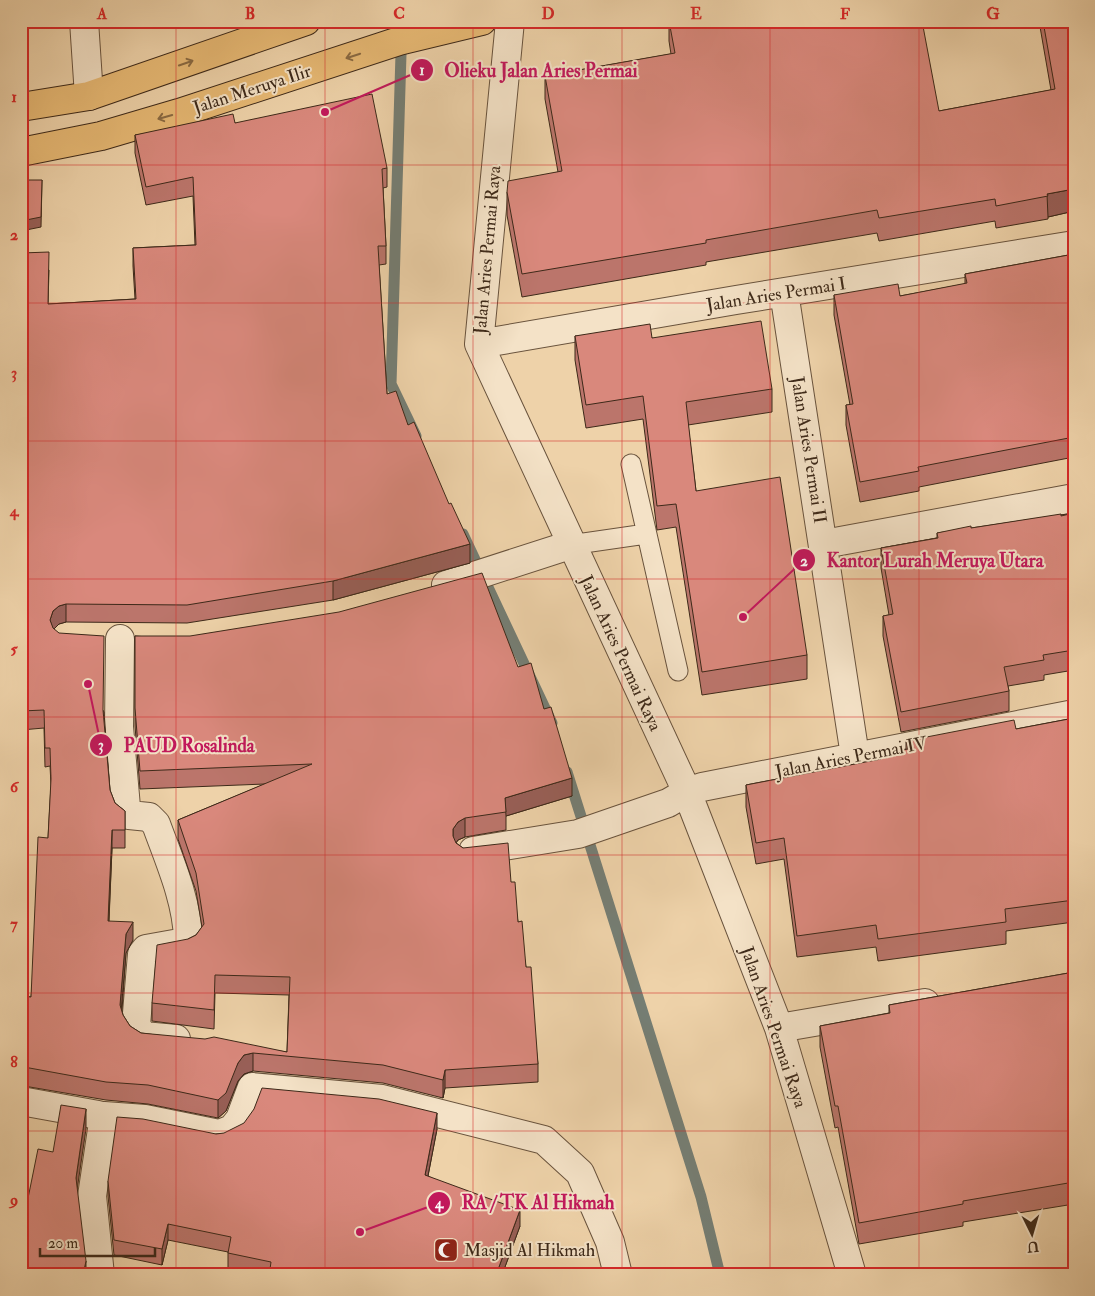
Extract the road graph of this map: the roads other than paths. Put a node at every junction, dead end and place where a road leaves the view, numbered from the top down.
1 (84, 21) edge
2 (306, 21) edge
3 (510, 21) edge
4 (480, 22) edge
5 (89, 96) junction
6 (21, 107) edge
7 (21, 152) edge
8 (1074, 246) edge
9 (784, 292) junction
10 (478, 344) junction
11 (631, 464) dead end
12 (1074, 498) edge
13 (646, 534) junction
14 (824, 544) junction
15 (570, 545) junction
16 (418, 593) edge
17 (93, 638) edge
18 (120, 639) junction
19 (150, 639) edge
20 (678, 671) dead end
21 (1074, 714) edge
22 (855, 756) junction
23 (678, 797) junction
24 (468, 852) edge
25 (947, 999) edge
26 (779, 1028) junction
27 (197, 1041) edge
28 (21, 1101) edge
29 (104, 1116) junction
30 (100, 1275) edge
31 (618, 1275) edge
32 (852, 1275) edge

1 - 5 street
5 -> 2 main road
3 - 10 street, Jalan Aries Permai Raya
4 -> 7 main road, Jalan Meruya Ilir
5 - 6 main road
8 - 9 street, Jalan Aries Permai I
9 - 10 street, Jalan Aries Permai I
9 - 14 street, Jalan Aries Permai II
10 - 15 street, Jalan Aries Permai Raya
11 - 13 lane
12 - 14 street
13 - 15 lane
13 - 20 lane
14 - 22 street, Jalan Aries Permai II
15 - 16 street
15 - 23 street, Jalan Aries Permai Raya
17 - 18 street
18 - 19 street
18 - 27 street
21 - 22 street, Jalan Aries Permai IV
22 - 23 street, Jalan Aries Permai IV
23 - 24 street, Jalan Aries Permai IV
23 - 26 street, Jalan Aries Permai Raya
25 - 26 street
26 - 32 street, Jalan Aries Permai Raya
28 - 29 street
29 - 30 street
29 - 31 street

